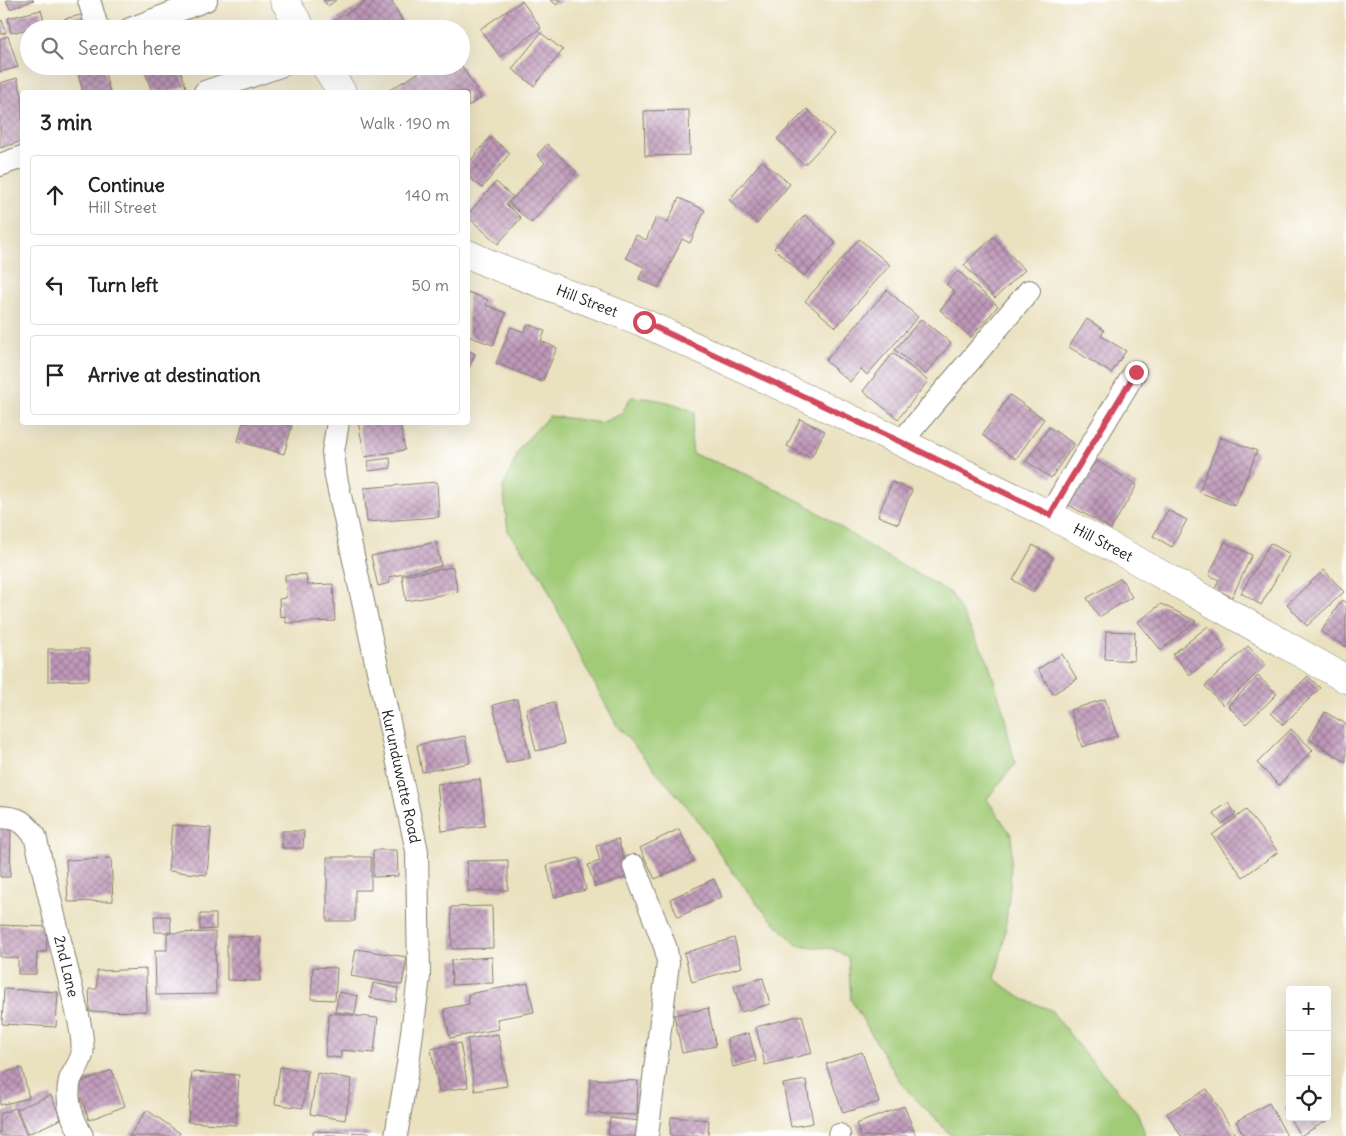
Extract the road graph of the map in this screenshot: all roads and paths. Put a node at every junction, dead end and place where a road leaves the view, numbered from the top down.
1 (89, 0) edge
2 (206, 0) edge
3 (284, 0) edge
4 (95, 20) edge
5 (154, 20) edge
6 (296, 20) edge
7 (254, 75) edge
8 (331, 75) edge
9 (212, 90) edge
10 (341, 90) edge
11 (20, 158) edge
12 (0, 165) edge
13 (470, 255) edge
14 (1029, 291) dead end
15 (1136, 372) dead end
16 (338, 425) edge
17 (901, 442) junction
18 (1050, 515) junction
19 (1346, 680) edge
20 (0, 816) edge
21 (634, 866) dead end
22 (82, 1136) edge
23 (396, 1136) edge
24 (647, 1136) edge

1 - 4 street
2 - 5 street
3 - 6 main road
7 - 9 street
8 - 10 main road
11 - 12 street
13 - 17 main road, Hill Street
14 - 17 street
15 - 18 street
16 - 23 street, Kurunduwatte Road
17 - 18 main road, Hill Street
18 - 19 main road, Hill Street
20 - 22 street, 2nd Lane
21 - 24 street

